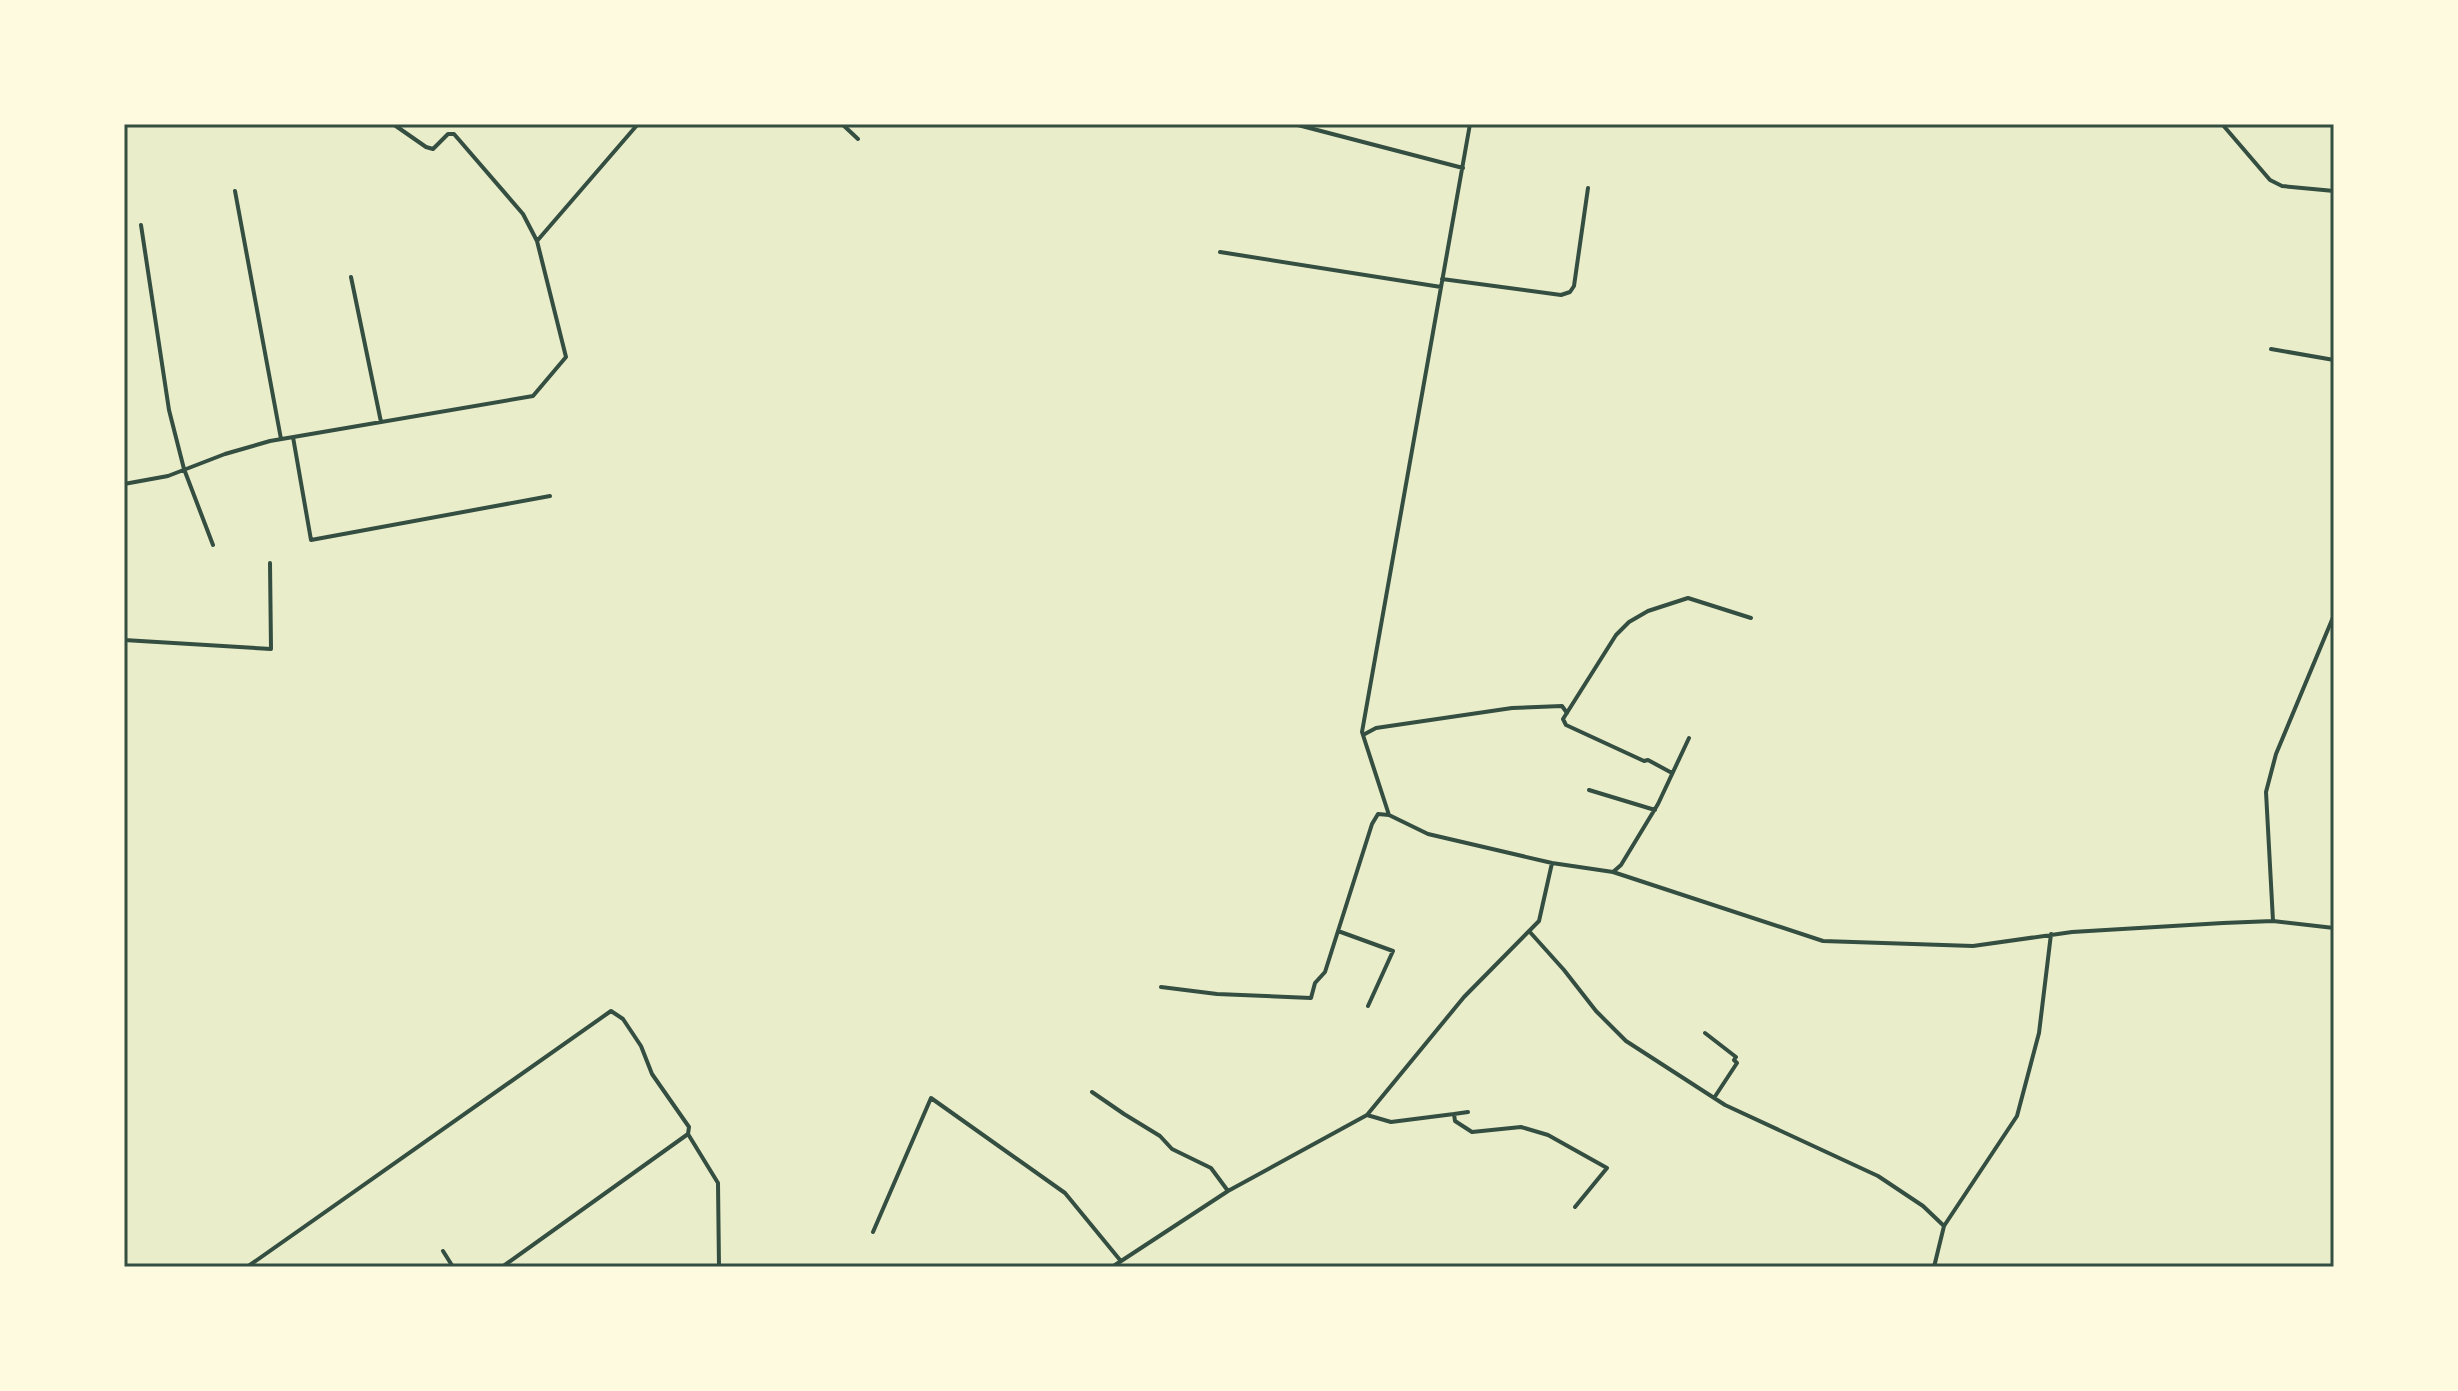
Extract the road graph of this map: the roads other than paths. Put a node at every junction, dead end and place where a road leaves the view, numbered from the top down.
1 (393, 124) edge
2 (638, 124) edge
3 (842, 124) edge
4 (1294, 124) edge
5 (1470, 124) edge
6 (2222, 124) edge
7 (858, 139) dead end
8 (1463, 168) junction
9 (1588, 188) dead end
10 (235, 191) dead end
11 (2334, 191) edge
12 (141, 225) dead end
13 (537, 241) junction
14 (1220, 252) dead end
15 (351, 277) dead end
16 (1442, 279) junction
17 (1441, 287) junction
18 (2271, 349) dead end
19 (2334, 360) edge
20 (381, 422) junction
21 (293, 437) junction
22 (281, 439) junction
23 (184, 469) junction
24 (124, 484) edge
25 (550, 496) dead end
26 (213, 545) dead end
27 (270, 563) dead end
28 (2334, 615) edge
29 (1751, 618) dead end
30 (124, 640) edge
31 (1567, 713) junction
32 (1363, 735) junction
33 (1689, 738) dead end
34 (1672, 773) junction
35 (1589, 790) dead end
36 (1655, 810) junction
37 (1389, 815) junction
38 (1552, 863) junction
39 (1613, 872) junction
40 (2273, 921) junction
41 (2334, 928) edge
42 (1338, 931) junction
43 (1529, 931) junction
44 (2051, 934) junction
45 (1161, 987) dead end
46 (1368, 1006) dead end
47 (1705, 1033) dead end
48 (1092, 1092) dead end
49 (1714, 1098) junction
50 (1468, 1112) dead end
51 (1454, 1114) junction
52 (1367, 1115) junction
53 (688, 1134) junction
54 (1228, 1191) junction
55 (1575, 1207) dead end
56 (1944, 1226) junction
57 (873, 1232) dead end
58 (443, 1251) dead end
59 (1120, 1260) junction
60 (247, 1267) edge
61 (453, 1267) edge
62 (502, 1267) edge
63 (719, 1267) edge
64 (1112, 1267) edge
65 (1934, 1267) edge

1 - 13 street
2 - 13 street
3 - 7 street
4 - 8 street
5 - 8 street
6 - 11 street
8 - 16 street
9 - 16 street
10 - 22 street
12 - 23 street
13 - 20 street
14 - 17 street
15 - 20 street
16 - 17 street
17 - 32 street
18 - 19 street
20 - 21 street
21 - 22 street
21 - 25 street
22 - 23 street
23 - 24 street
23 - 26 street
27 - 30 street
28 - 40 street
29 - 31 street
31 - 32 street
31 - 34 street
32 - 37 street
33 - 34 street
34 - 36 street
35 - 36 street
36 - 39 street
37 - 38 street
37 - 42 street
38 - 39 street
38 - 43 street
39 - 44 street
40 - 41 street
40 - 44 street
42 - 45 street
42 - 46 street
43 - 49 street
43 - 52 street
44 - 56 street
47 - 49 street
48 - 54 street
49 - 56 street
50 - 51 street
51 - 52 street
51 - 55 street
52 - 54 street
53 - 60 street
53 - 62 street
53 - 63 street
54 - 59 street
56 - 65 street
57 - 59 street
58 - 61 street
59 - 64 street

